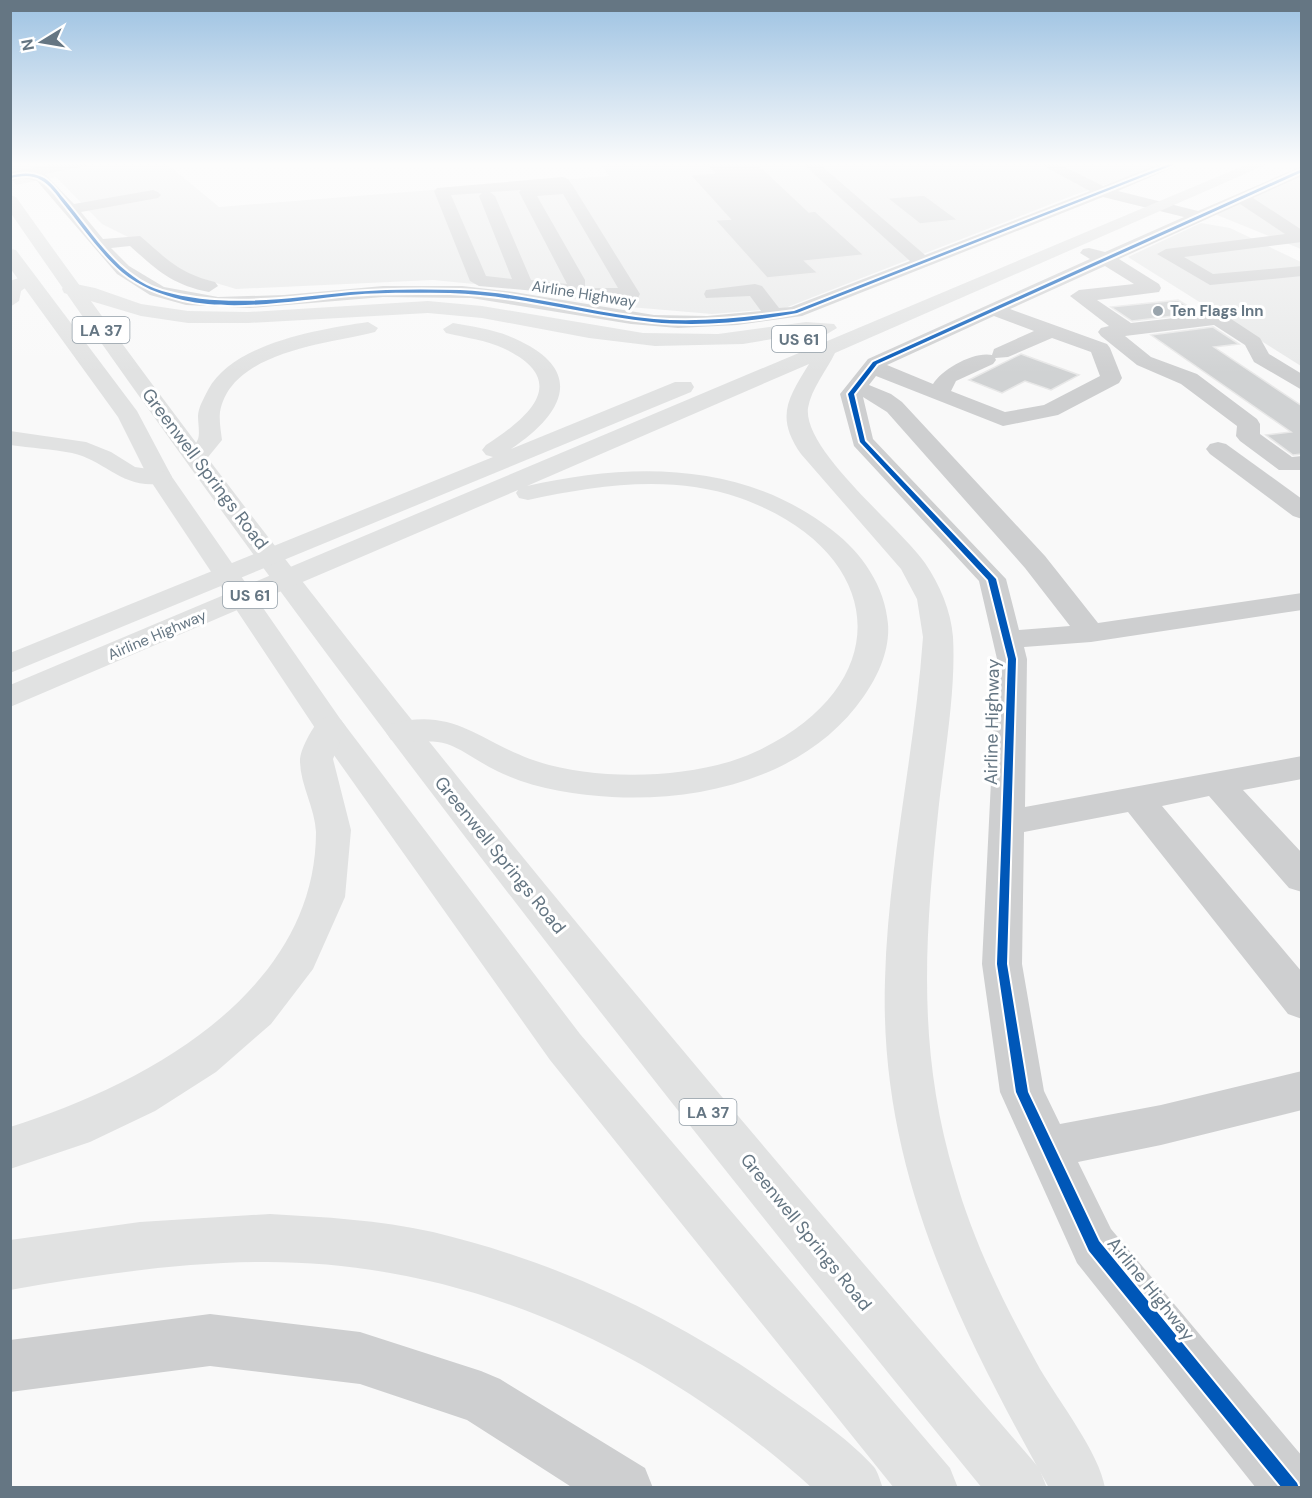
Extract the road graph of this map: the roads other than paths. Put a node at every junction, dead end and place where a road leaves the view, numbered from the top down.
1 (33, 233) edge
2 (91, 233) edge
3 (460, 233) edge
4 (502, 233) edge
5 (550, 233) edge
6 (594, 233) edge
7 (889, 233) edge
8 (999, 233) edge
9 (1080, 233) edge
10 (1093, 233) edge
11 (1178, 233) edge
12 (1251, 233) edge
13 (1295, 233) edge
14 (1272, 243) junction
15 (101, 244) junction
16 (1068, 246) junction
17 (1241, 246) junction
18 (1135, 252) junction
19 (1298, 253) edge
20 (10, 254) edge
21 (923, 263) junction
22 (1295, 271) edge
23 (27, 280) junction
24 (1046, 284) junction
25 (524, 285) junction
26 (71, 289) junction
27 (576, 290) junction
28 (713, 294) dead end
29 (232, 295) junction
30 (1079, 296) junction
31 (10, 301) edge
32 (566, 307) junction
33 (994, 310) junction
34 (774, 315) junction
35 (1126, 330) junction
36 (1051, 331) junction
37 (826, 340) junction
38 (763, 354) dead end
39 (864, 377) junction
40 (699, 380) dead end
41 (1302, 384) edge
42 (939, 393) junction
43 (10, 438) edge
44 (1218, 449) dead end
45 (196, 457) junction
46 (1302, 463) edge
47 (160, 477) junction
48 (462, 478) junction
49 (490, 492) junction
50 (1302, 511) edge
51 (1302, 601) edge
52 (1091, 633) junction
53 (1006, 640) junction
54 (10, 664) edge
55 (10, 697) edge
56 (330, 727) junction
57 (402, 732) junction
58 (1302, 767) edge
59 (1217, 783) junction
60 (1137, 799) junction
61 (1007, 823) junction
62 (1288, 846) edge
63 (1302, 878) edge
64 (1302, 1002) edge
65 (1302, 1090) edge
66 (1048, 1147) junction
67 (10, 1148) edge
68 (10, 1265) edge
69 (10, 1366) edge
70 (625, 1488) edge
71 (855, 1488) edge
72 (930, 1488) edge
73 (1019, 1488) edge
74 (1077, 1488) edge
75 (1292, 1488) edge

1 - 26 main road, Greenwell Springs Road / LA 37
2 - 15 street
3 - 25 street
4 - 25 street
5 - 27 street
6 - 27 street
7 - 21 street
8 - 21 street, Airline Highway
9 - 37 main road, Airline Highway / US 61
10 - 16 main road, Airline Highway / US 61
11 - 18 street
12 - 14 street
13 - 14 street
14 - 17 street
14 - 19 street
15 - 29 street
15 - 29 street
16 - 18 street
16 - 37 main road, Airline Highway / US 61
17 - 18 street
17 - 22 street
18 - 22 street
18 - 24 street
18 - 30 street
20 - 23 main road, Greenwell Springs Road / LA 37
21 - 34 street, Airline Highway
23 - 31 main road
23 - 47 main road, Greenwell Springs Road / LA 37
24 - 30 street
24 - 33 street
25 - 27 street
26 - 37 main road
26 - 45 main road, Greenwell Springs Road / LA 37
27 - 32 street
28 - 34 street
29 - 32 street, Airline Highway
30 - 35 street
32 - 34 street, Airline Highway
33 - 36 street
33 - 39 street
35 - 41 street
35 - 46 street
36 - 42 street
36 - 42 street
37 - 38 main road, Airline Highway / US 61
37 - 49 main road, Airline Highway / US 61
37 - 74 main road
39 - 42 street
39 - 52 street
39 - 53 street, Airline Highway
40 - 48 main road, Airline Highway / US 61
43 - 47 main road
44 - 50 street
45 - 48 main road
45 - 57 main road, Greenwell Springs Road / LA 37
47 - 56 main road, Greenwell Springs Road / LA 37
48 - 54 main road, Airline Highway / US 61
49 - 55 main road, Airline Highway / US 61
49 - 57 main road
51 - 52 street
52 - 53 street
53 - 61 street, Airline Highway
56 - 67 main road
56 - 72 main road, Greenwell Springs Road / LA 37
57 - 73 main road, Greenwell Springs Road / LA 37
58 - 59 street
59 - 60 street
59 - 62 street
60 - 61 street
60 - 64 street
61 - 66 street, Airline Highway
62 - 63 street
65 - 66 street
66 - 75 street, Airline Highway
68 - 71 main road
69 - 70 street

